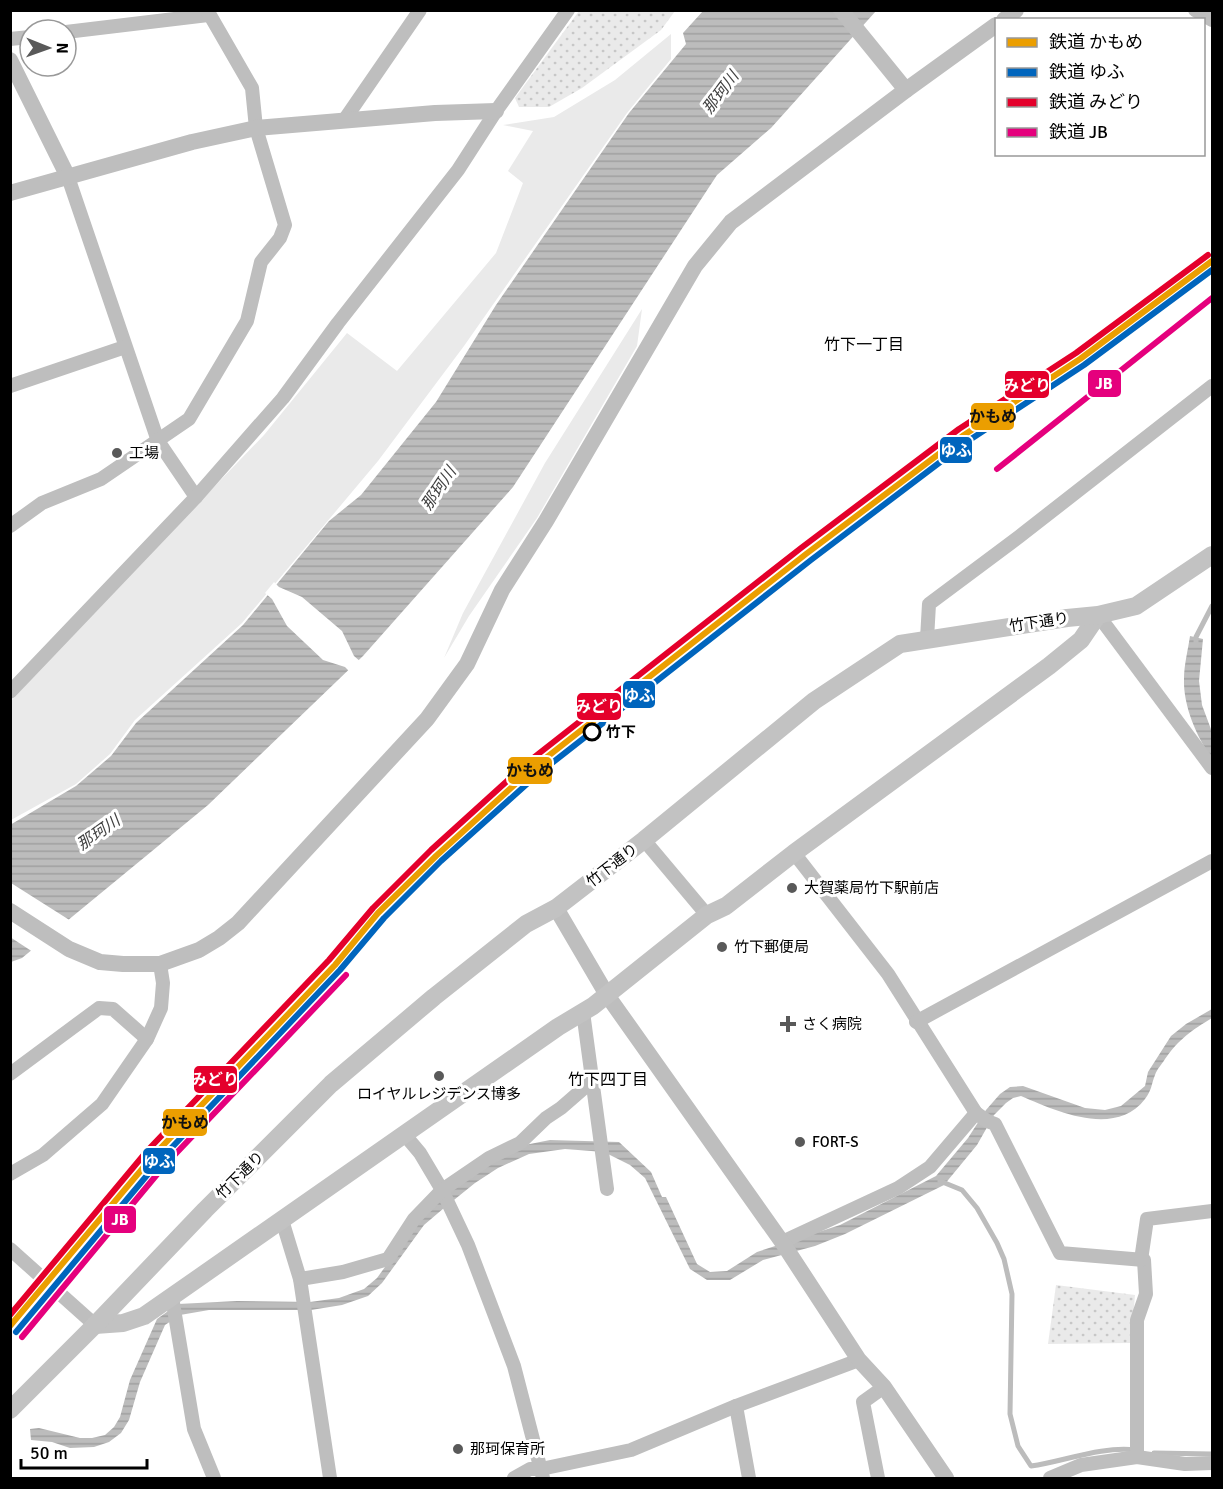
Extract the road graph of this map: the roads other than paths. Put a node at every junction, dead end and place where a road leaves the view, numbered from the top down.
1 (420, 10) edge
2 (568, 10) edge
3 (841, 10) edge
4 (1195, 10) edge
5 (207, 13) edge
6 (152, 16) edge
7 (1212, 20) edge
8 (995, 26) edge
9 (78, 30) edge
10 (10, 60) edge
11 (906, 90) junction
12 (496, 111) junction
13 (345, 119) junction
14 (256, 128) junction
15 (68, 177) junction
16 (10, 193) edge
17 (126, 347) junction
18 (10, 386) edge
19 (1212, 386) edge
20 (158, 441) junction
21 (196, 497) junction
22 (10, 526) edge
23 (1212, 555) edge
24 (1098, 615) junction
25 (927, 639) junction
26 (10, 692) edge
27 (1212, 768) edge
28 (644, 840) junction
29 (794, 853) junction
30 (1212, 861) edge
31 (556, 908) junction
32 (10, 911) edge
33 (707, 915) junction
34 (160, 964) junction
35 (607, 994) junction
36 (583, 1012) junction
37 (916, 1022) junction
38 (147, 1039) junction
39 (10, 1074) edge
40 (591, 1081) junction
41 (976, 1113) junction
42 (404, 1134) junction
43 (10, 1174) edge
44 (607, 1189) dead end
45 (442, 1190) junction
46 (1212, 1211) edge
47 (282, 1220) junction
48 (782, 1242) junction
49 (10, 1249) edge
50 (1141, 1260) junction
51 (300, 1279) junction
52 (172, 1303) junction
53 (95, 1325) junction
54 (859, 1360) junction
55 (884, 1387) junction
56 (736, 1406) junction
57 (10, 1410) edge
58 (1137, 1457) junction
59 (1212, 1463) edge
60 (542, 1474) edge
61 (214, 1479) edge
62 (330, 1479) edge
63 (514, 1479) edge
64 (749, 1479) edge
65 (878, 1479) edge
66 (946, 1479) edge
67 (1050, 1479) edge

1 - 13 street
2 - 12 street
3 - 11 street
4 - 7 street
5 - 6 street
5 - 14 street
6 - 9 street
8 - 11 street
10 - 15 street
11 - 34 street
12 - 13 street
12 - 21 street
13 - 14 street
14 - 15 street
14 - 20 street
15 - 16 street
15 - 17 street
17 - 18 street
17 - 20 street
19 - 25 street
20 - 21 street
20 - 22 street
21 - 26 street
23 - 24 main road, 竹下通り
24 - 25 main road, 竹下通り
24 - 27 street
24 - 29 main road
25 - 28 main road, 竹下通り
28 - 31 main road, 竹下通り
28 - 33 street
29 - 33 main road
29 - 37 street
30 - 37 street
31 - 35 street
31 - 53 main road, 竹下通り
32 - 34 street
33 - 35 main road
34 - 38 street
35 - 36 main road
35 - 48 street
36 - 40 street
36 - 42 main road
37 - 41 street
38 - 39 street
38 - 43 street
40 - 44 street
40 - 45 street
41 - 48 street
41 - 50 street
42 - 45 street
42 - 47 main road
45 - 51 street
45 - 60 street
46 - 50 street
47 - 51 street
47 - 52 main road
48 - 54 street
49 - 53 street
50 - 58 street
51 - 62 street
52 - 53 main road
52 - 61 street
53 - 57 main road, 竹下通り
54 - 55 street
54 - 56 street
55 - 65 street
55 - 66 street
56 - 60 street
56 - 64 street
58 - 59 street
58 - 67 street
60 - 63 street

